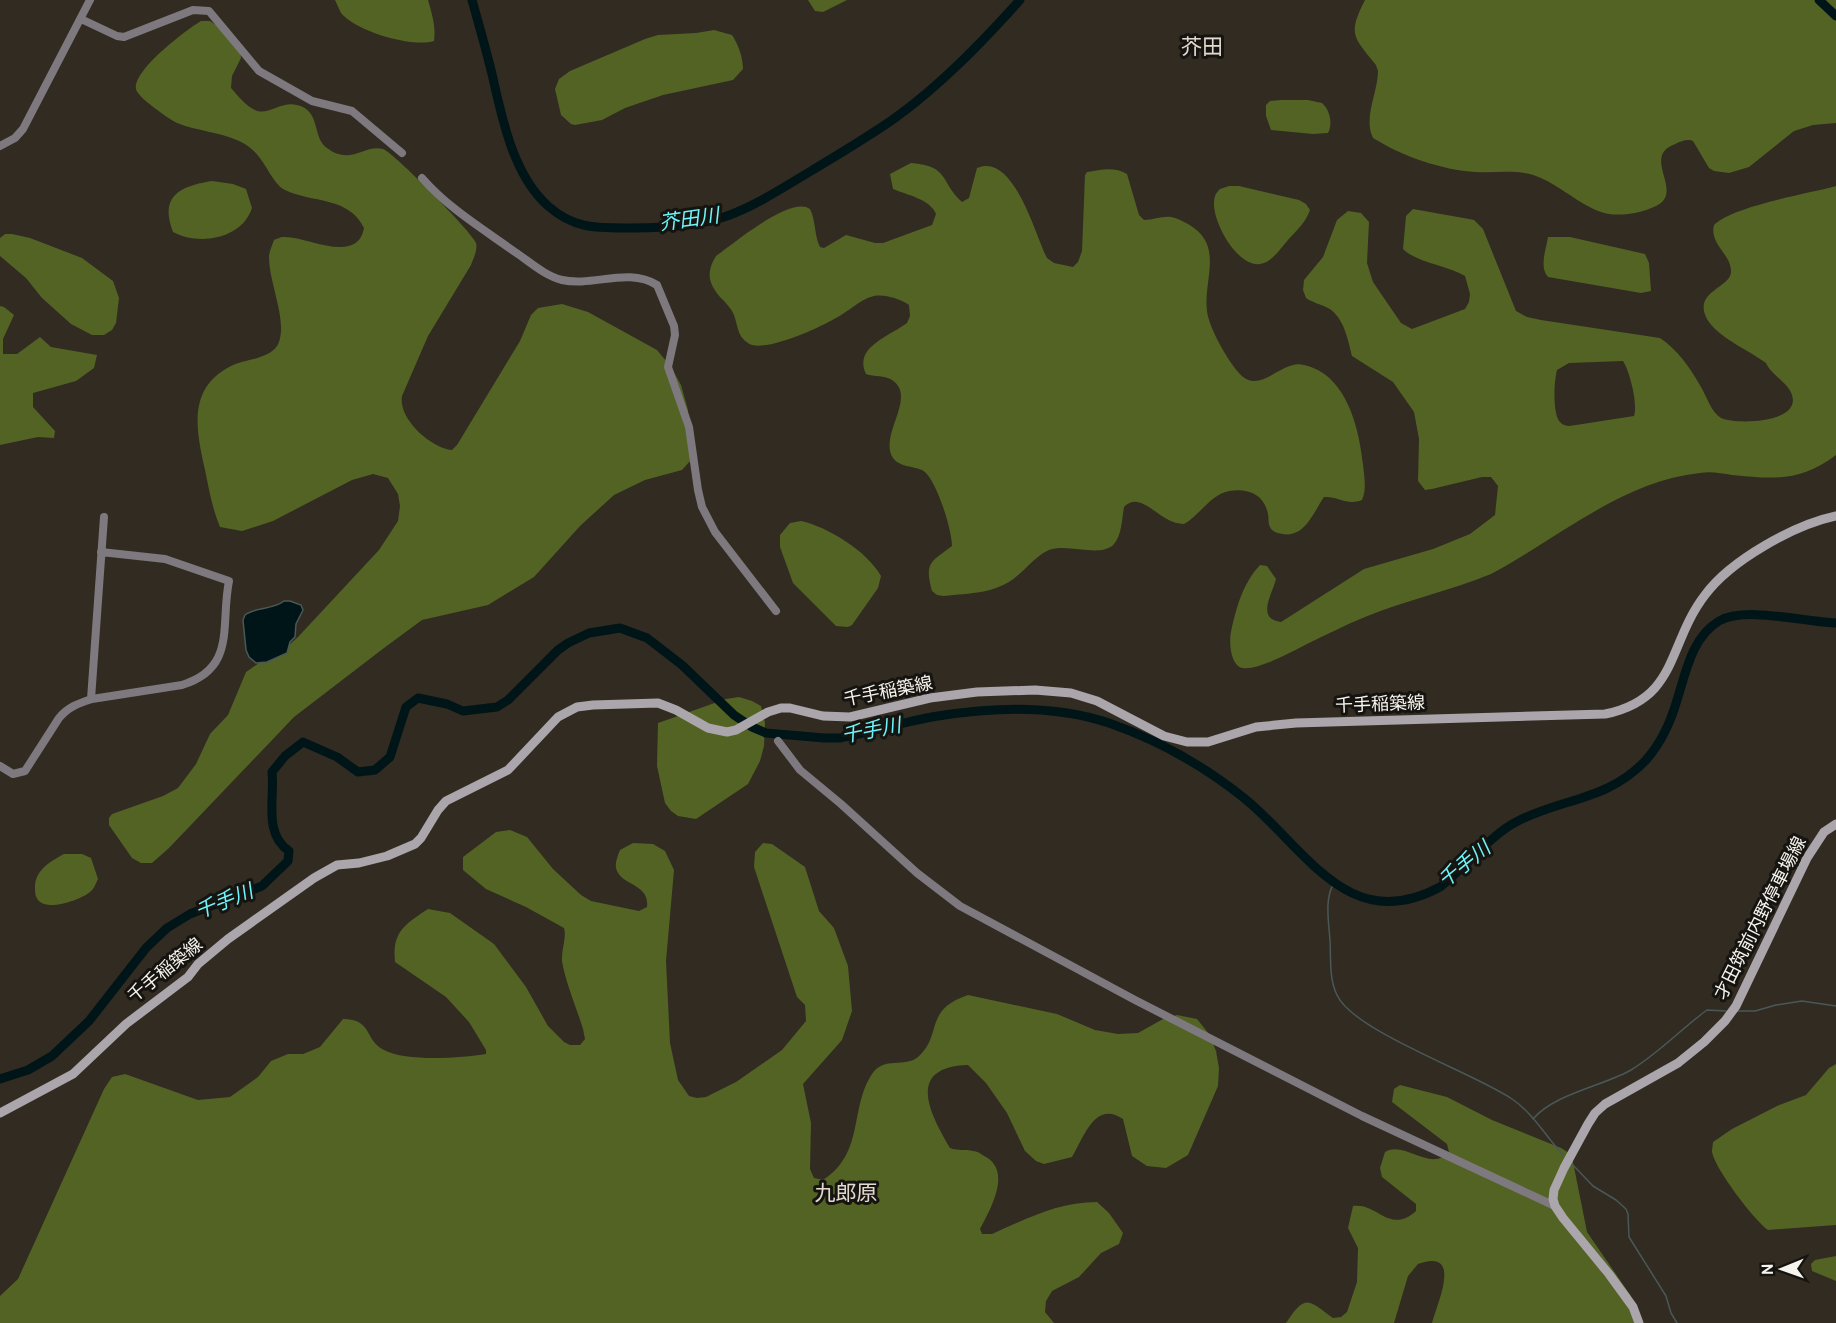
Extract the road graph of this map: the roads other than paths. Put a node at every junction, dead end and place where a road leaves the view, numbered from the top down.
1 (90, 0) edge
2 (81, 19) junction
3 (0, 146) edge
4 (402, 153) dead end
5 (422, 178) dead end
6 (1836, 516) edge
7 (104, 517) dead end
8 (101, 552) junction
9 (776, 611) dead end
10 (91, 699) junction
11 (778, 741) dead end
12 (0, 766) edge
13 (1836, 824) edge
14 (0, 1113) edge
15 (1555, 1206) junction
16 (1639, 1323) edge

1 - 2 street
2 - 3 street
2 - 4 street
5 - 9 street
6 - 14 main road, 千手稲築線
7 - 8 street
8 - 10 street
8 - 10 street
10 - 12 street
11 - 15 street
13 - 15 main road, 才田筑前内野停車場線
15 - 16 main road

